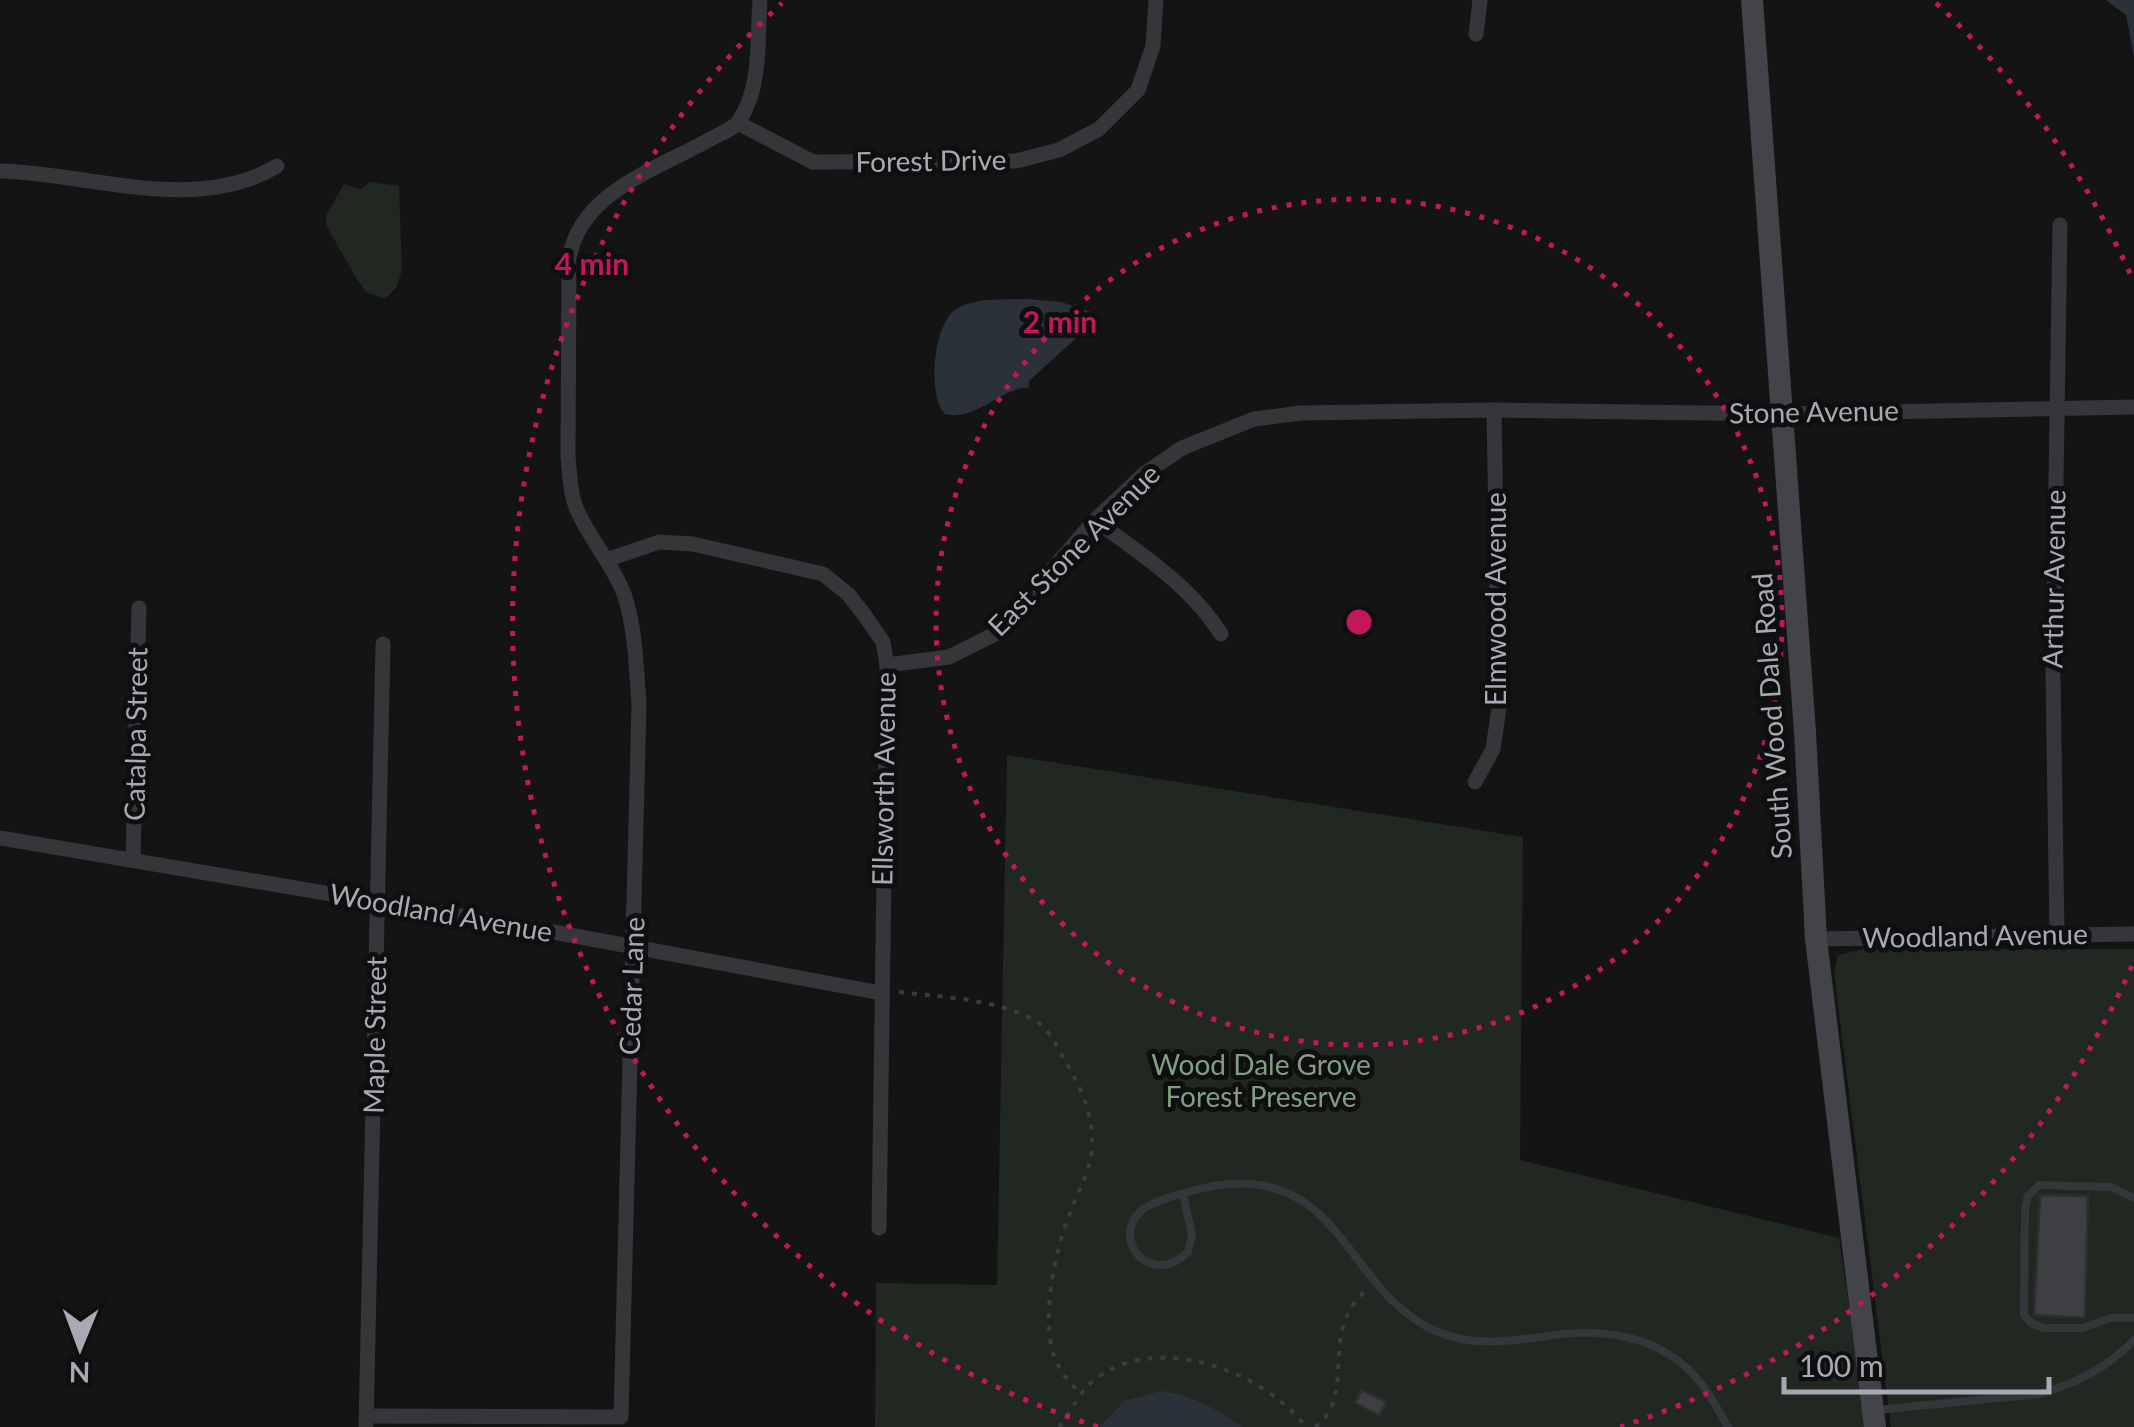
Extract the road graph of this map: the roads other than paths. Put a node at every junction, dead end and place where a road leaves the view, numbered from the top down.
1 (760, 0) edge
2 (1156, 0) edge
3 (1480, 0) edge
4 (1752, 0) edge
5 (1476, 34) dead end
6 (738, 124) junction
7 (277, 166) dead end
8 (0, 171) edge
9 (2060, 225) dead end
10 (2056, 407) junction
11 (2134, 407) edge
12 (1494, 410) junction
13 (1783, 414) junction
14 (1095, 520) junction
15 (609, 560) junction
16 (138, 608) dead end
17 (1221, 634) dead end
18 (383, 644) dead end
19 (887, 665) junction
20 (1474, 782) dead end
21 (0, 838) edge
22 (133, 860) junction
23 (378, 902) junction
24 (2058, 934) junction
25 (2134, 934) edge
26 (1816, 940) junction
27 (634, 949) junction
28 (882, 993) junction
29 (1183, 1195) junction
30 (2134, 1198) edge
31 (879, 1228) dead end
32 (2134, 1318) edge
33 (2134, 1340) edge
34 (1874, 1419) edge
35 (366, 1421) edge
36 (1728, 1427) edge

1 - 6 street
2 - 6 street, Forest Drive
3 - 5 street
4 - 13 main road, South Wood Dale Road
6 - 15 street, Cedar Lane
7 - 8 street
9 - 10 street, Arthur Avenue
10 - 11 street, Stone Avenue
10 - 13 street, Stone Avenue
10 - 24 street, Arthur Avenue
12 - 13 street, Stone Avenue
12 - 14 street, East Stone Avenue
12 - 20 street, Elmwood Avenue
13 - 26 main road, South Wood Dale Road
14 - 17 street
14 - 19 street, East Stone Avenue
15 - 19 street, Ellsworth Avenue
15 - 27 street, Cedar Lane
16 - 22 street, Catalpa Street
18 - 23 street, Maple Street
19 - 28 street, Ellsworth Avenue
21 - 22 street, Woodland Avenue
22 - 23 street, Woodland Avenue
23 - 27 street, Woodland Avenue
23 - 35 street, Maple Street
24 - 25 street, Woodland Avenue
24 - 26 street, Woodland Avenue
26 - 34 main road, South Wood Dale Road
27 - 28 street, Woodland Avenue
27 - 35 street, Cedar Lane
28 - 31 street, Ellsworth Avenue
29 - 29 lane
29 - 36 lane
30 - 32 lane
33 - 34 lane

